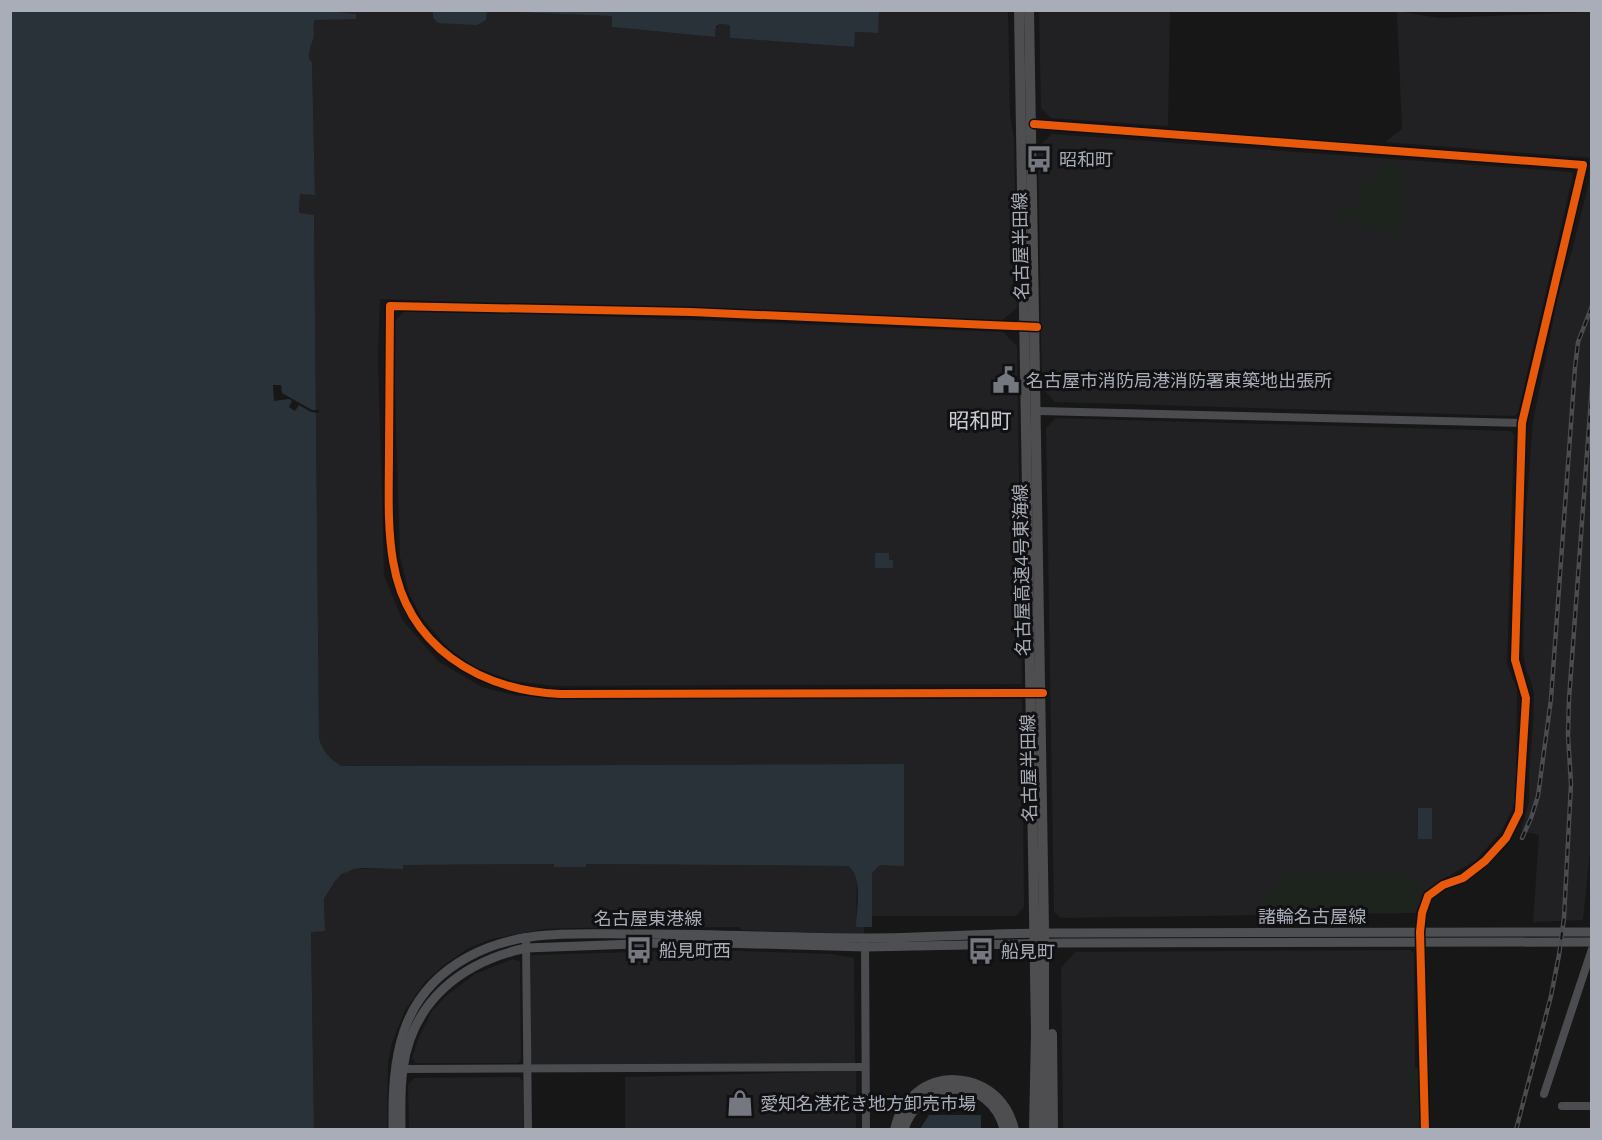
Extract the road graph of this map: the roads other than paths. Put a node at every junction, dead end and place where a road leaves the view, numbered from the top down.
1 (1018, 10) edge
2 (1031, 10) edge
3 (1034, 124) junction
4 (1019, 327) junction
5 (1037, 327) junction
6 (1039, 411) junction
7 (1522, 423) junction
8 (1027, 692) junction
9 (1043, 693) junction
10 (1045, 931) junction
11 (1592, 932) edge
12 (1032, 933) junction
13 (526, 937) junction
14 (1421, 938) junction
15 (1592, 942) edge
16 (865, 943) junction
17 (1032, 944) junction
18 (1047, 944) junction
19 (526, 948) junction
20 (1592, 949) edge
21 (865, 1067) junction
22 (403, 1069) junction
23 (527, 1070) junction
24 (1544, 1094) dead end
25 (1562, 1106) dead end
26 (1592, 1106) edge
27 (393, 1130) edge
28 (401, 1130) edge
29 (528, 1130) edge
30 (866, 1130) edge
31 (895, 1130) edge
32 (903, 1130) edge
33 (1005, 1130) edge
34 (1014, 1130) edge
35 (1033, 1130) edge
36 (1044, 1130) edge
37 (1054, 1130) edge
38 (1425, 1130) edge

1 - 4 main road, 名古屋半田線
1 - 35 highway, 名古屋高速4号東海線, bridge
2 - 3 main road, 名古屋半田線
2 - 10 highway, 名古屋高速4号東海線, bridge
3 - 5 main road, 名古屋半田線
3 - 7 street
4 - 5 street
4 - 8 main road, 名古屋半田線
4 - 8 street
5 - 6 main road, 名古屋半田線
6 - 7 street
6 - 9 main road, 名古屋半田線
7 - 14 street
8 - 9 street
8 - 12 main road, 名古屋半田線
9 - 10 main road, 名古屋半田線
10 - 12 main road, 諸輪名古屋線
10 - 14 main road, 諸輪名古屋線
10 - 18 main road, 名古屋半田線
10 - 36 highway, 名古屋高速4号東海線, bridge
10 - 37 highway, bridge
11 - 14 main road, 諸輪名古屋線
12 - 16 main road, 名古屋東港線
12 - 17 main road, 名古屋半田線
13 - 16 main road, 名古屋東港線
13 - 19 street
13 - 27 main road, 名古屋東港線
14 - 15 main road, 諸輪名古屋線
14 - 18 main road, 諸輪名古屋線
14 - 38 street
16 - 17 main road, 名古屋東港線
16 - 19 main road, 名古屋東港線
16 - 21 street
17 - 18 main road, 諸輪名古屋線
17 - 35 main road, 名古屋半田線
18 - 37 main road, 名古屋半田線
19 - 22 main road, 名古屋東港線
19 - 23 street
20 - 24 street
21 - 23 street
21 - 30 street
22 - 23 street
22 - 28 main road, 名古屋東港線
23 - 29 street
25 - 26 street
31 - 34 highway
32 - 33 highway

